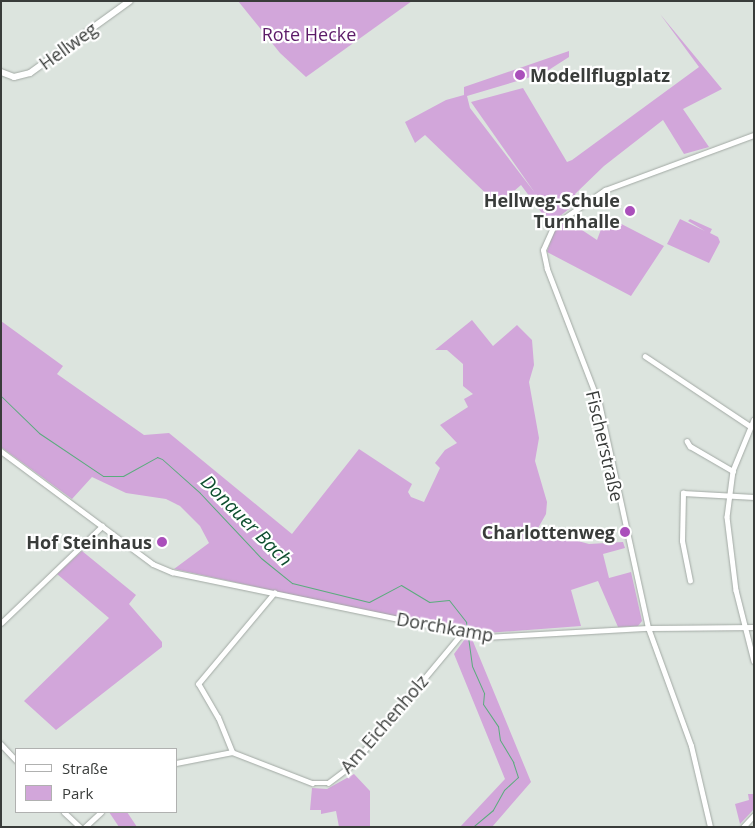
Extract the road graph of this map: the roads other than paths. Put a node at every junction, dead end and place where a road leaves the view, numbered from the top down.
1 (130, 1) edge
2 (1, 72) edge
3 (754, 135) edge
4 (645, 356) dead end
5 (754, 420) edge
6 (750, 426) junction
7 (687, 441) dead end
8 (1, 451) edge
9 (734, 471) junction
10 (728, 495) junction
11 (754, 497) edge
12 (102, 526) junction
13 (690, 581) dead end
14 (274, 593) junction
15 (1, 623) edge
16 (744, 626) junction
17 (754, 627) edge
18 (648, 628) junction
19 (467, 633) junction
20 (754, 661) edge
21 (1, 744) edge
22 (232, 752) junction
23 (15, 759) edge
24 (178, 763) edge
25 (65, 813) edge
26 (100, 813) edge
27 (754, 816) edge
28 (80, 827) edge
29 (86, 827) edge
30 (710, 827) edge
31 (743, 827) edge

1 - 2 street, Hellweg
3 - 18 street, Fischerstraße
4 - 6 street
5 - 6 street
6 - 9 street
7 - 9 street
8 - 12 street, Dorchkamp
9 - 10 street
10 - 11 street
10 - 13 street
10 - 16 street
12 - 14 street, Dorchkamp
12 - 15 street
14 - 19 street, Dorchkamp
14 - 22 street
16 - 17 street, Dorchkamp
16 - 18 street, Dorchkamp
16 - 20 street
18 - 19 street, Dorchkamp
18 - 30 street, Fischerstraße
19 - 22 street, Am Eichenholz
21 - 23 street
22 - 24 street
25 - 28 street
26 - 29 street
27 - 31 street

